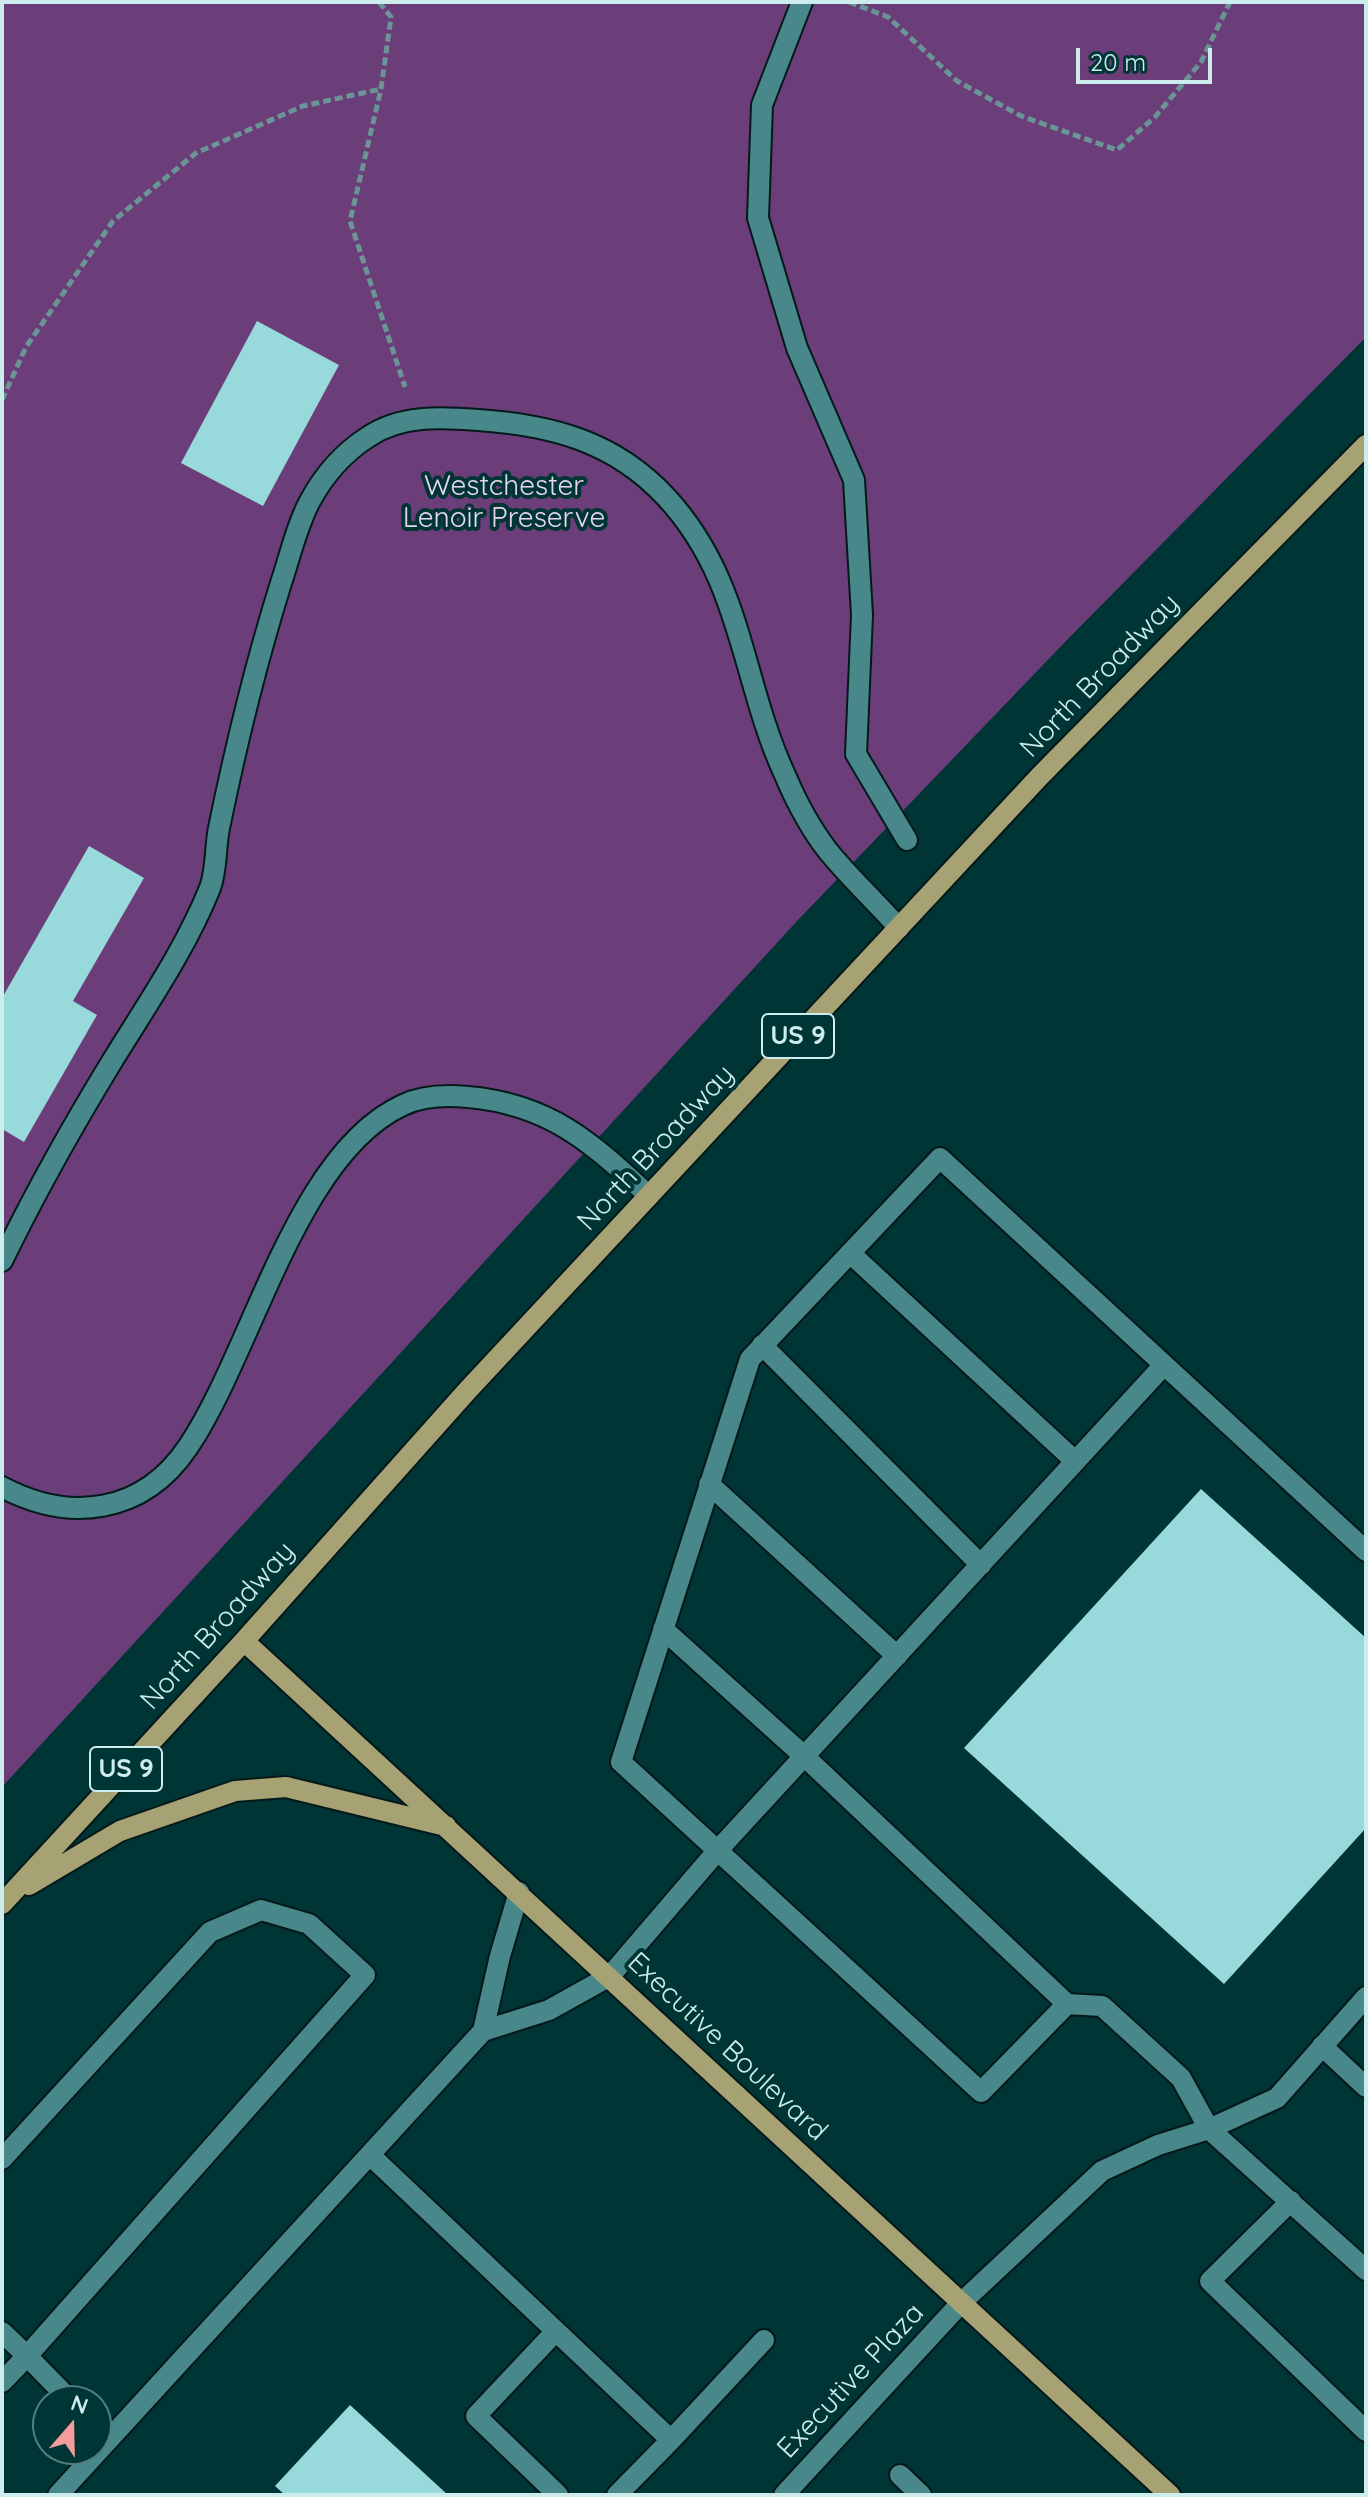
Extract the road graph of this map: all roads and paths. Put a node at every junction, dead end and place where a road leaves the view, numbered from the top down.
1 (379, 2) edge
2 (802, 2) edge
3 (849, 2) edge
4 (1230, 2) edge
5 (381, 89) junction
6 (2, 400) edge
7 (415, 418) junction
8 (1366, 445) edge
9 (907, 840) dead end
10 (899, 928) junction
11 (649, 1196) junction
12 (850, 1253) junction
13 (2, 1261) edge
14 (762, 1345) junction
15 (1164, 1365) junction
16 (1075, 1461) junction
17 (709, 1484) junction
18 (2, 1487) edge
19 (1366, 1551) edge
20 (981, 1565) junction
21 (663, 1629) junction
22 (244, 1641) junction
23 (897, 1656) junction
24 (804, 1756) junction
25 (447, 1826) junction
26 (718, 1850) junction
27 (519, 1892) junction
28 (4, 1898) edge
29 (610, 1976) junction
30 (1366, 1997) edge
31 (1067, 2004) junction
32 (483, 2031) junction
33 (1322, 2046) junction
34 (1366, 2087) edge
35 (1209, 2129) junction
36 (371, 2156) junction
37 (2, 2159) edge
38 (1291, 2201) junction
39 (1366, 2270) edge
40 (960, 2304) junction
41 (556, 2331) junction
42 (2, 2332) edge
43 (764, 2340) dead end
44 (27, 2356) junction
45 (2, 2382) edge
46 (55, 2385) edge
47 (112, 2424) edge
48 (1366, 2431) edge
49 (671, 2440) junction
50 (80, 2465) edge
51 (900, 2475) dead end
52 (58, 2495) edge
53 (558, 2495) edge
54 (617, 2495) edge
55 (784, 2495) edge
56 (921, 2495) edge
57 (1170, 2495) edge

1 - 5 path
2 - 9 street
3 - 4 path
5 - 6 path
5 - 7 path
7 - 10 street
7 - 13 street
8 - 10 main road, North Broadway / US 9
10 - 11 main road, North Broadway / US 9
11 - 18 street
11 - 22 main road, North Broadway / US 9
12 - 14 street
12 - 15 street
12 - 16 street
14 - 17 street
14 - 20 street
15 - 16 street
15 - 19 street
16 - 20 street
17 - 21 street
17 - 23 street
20 - 23 street
21 - 24 street
21 - 26 street
22 - 25 main road, Executive Boulevard
22 - 28 main road, North Broadway / US 9
23 - 24 street
24 - 26 street
24 - 31 street
25 - 27 main road, Executive Boulevard
25 - 28 main road
26 - 29 street
26 - 31 street
27 - 29 main road, Executive Boulevard
27 - 32 street
29 - 32 street
29 - 40 main road, Executive Boulevard
30 - 33 street, Executive Plaza
31 - 35 street
32 - 36 street
33 - 34 street
33 - 35 street, Executive Plaza
35 - 38 street
35 - 40 street, Executive Plaza
36 - 41 street
36 - 47 street
37 - 44 street
38 - 39 street
38 - 48 street
40 - 55 street, Executive Plaza
40 - 57 main road, Executive Boulevard
41 - 49 street
41 - 53 street
42 - 44 street
43 - 49 street
44 - 45 street
44 - 46 street
49 - 54 street
50 - 52 street
51 - 56 street

